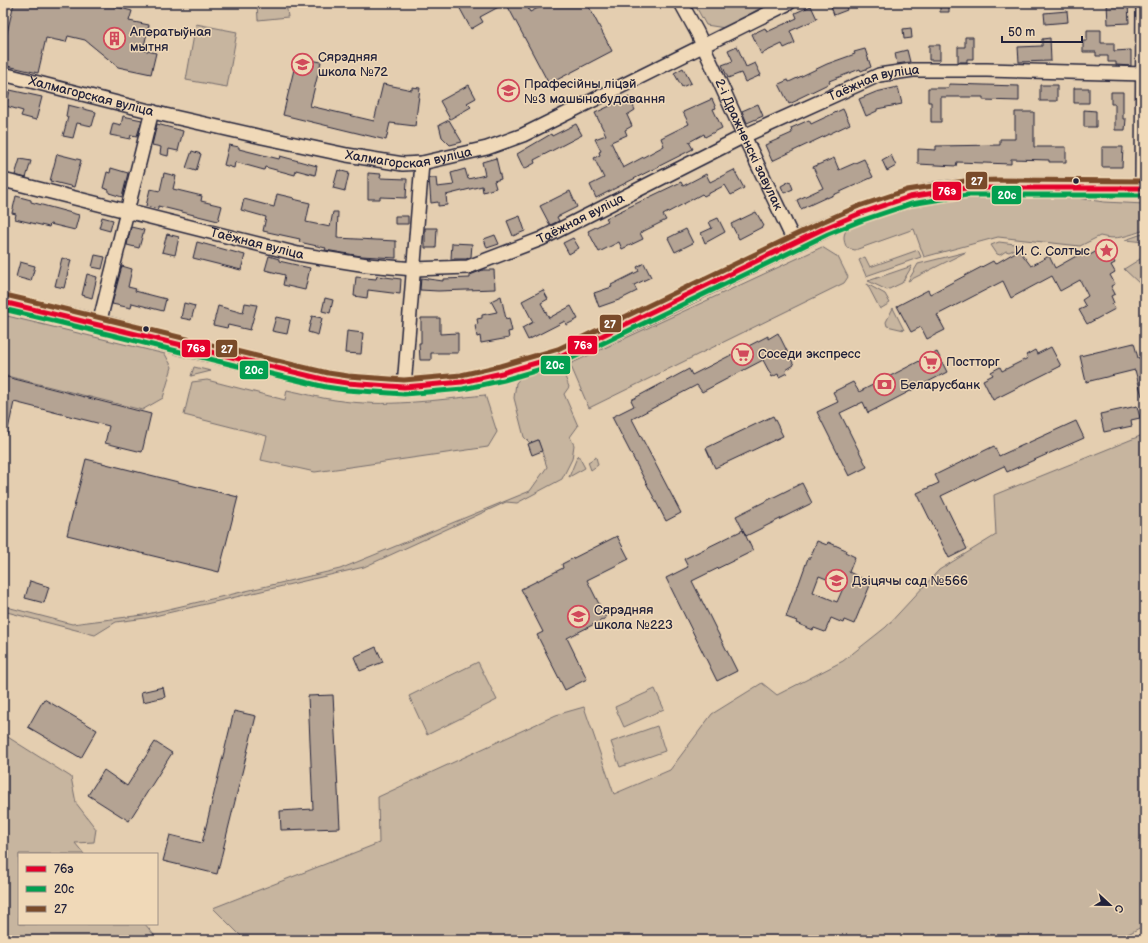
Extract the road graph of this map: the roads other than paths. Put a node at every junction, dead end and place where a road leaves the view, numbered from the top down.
1 (681, 3) edge
2 (789, 3) edge
3 (1143, 3) edge
4 (703, 46) junction
5 (3, 74) edge
6 (1143, 74) edge
7 (152, 111) junction
8 (744, 136) junction
9 (422, 163) junction
10 (3, 180) edge
11 (1143, 188) edge
12 (127, 211) junction
13 (795, 243) junction
14 (414, 269) junction
15 (3, 302) edge
16 (99, 324) junction
17 (404, 387) junction

1 - 4 street, 2-і Дражненскі завулак
2 - 4 street, Халмагорская вуліца
3 - 6 street
4 - 8 street, 2-і Дражненскі завулак
4 - 9 street, Халмагорская вуліца
5 - 7 street, Халмагорская вуліца
6 - 8 street, Таёжная вуліца
6 - 11 street
7 - 9 street, Халмагорская вуліца
7 - 12 street
8 - 13 street, 2-і Дражненскі завулак
8 - 14 street, Таёжная вуліца
9 - 14 street
10 - 12 street, Таёжная вуліца
11 - 13 main road
12 - 14 street, Таёжная вуліца
12 - 16 street
13 - 17 main road
14 - 17 street
15 - 16 main road
16 - 17 main road

